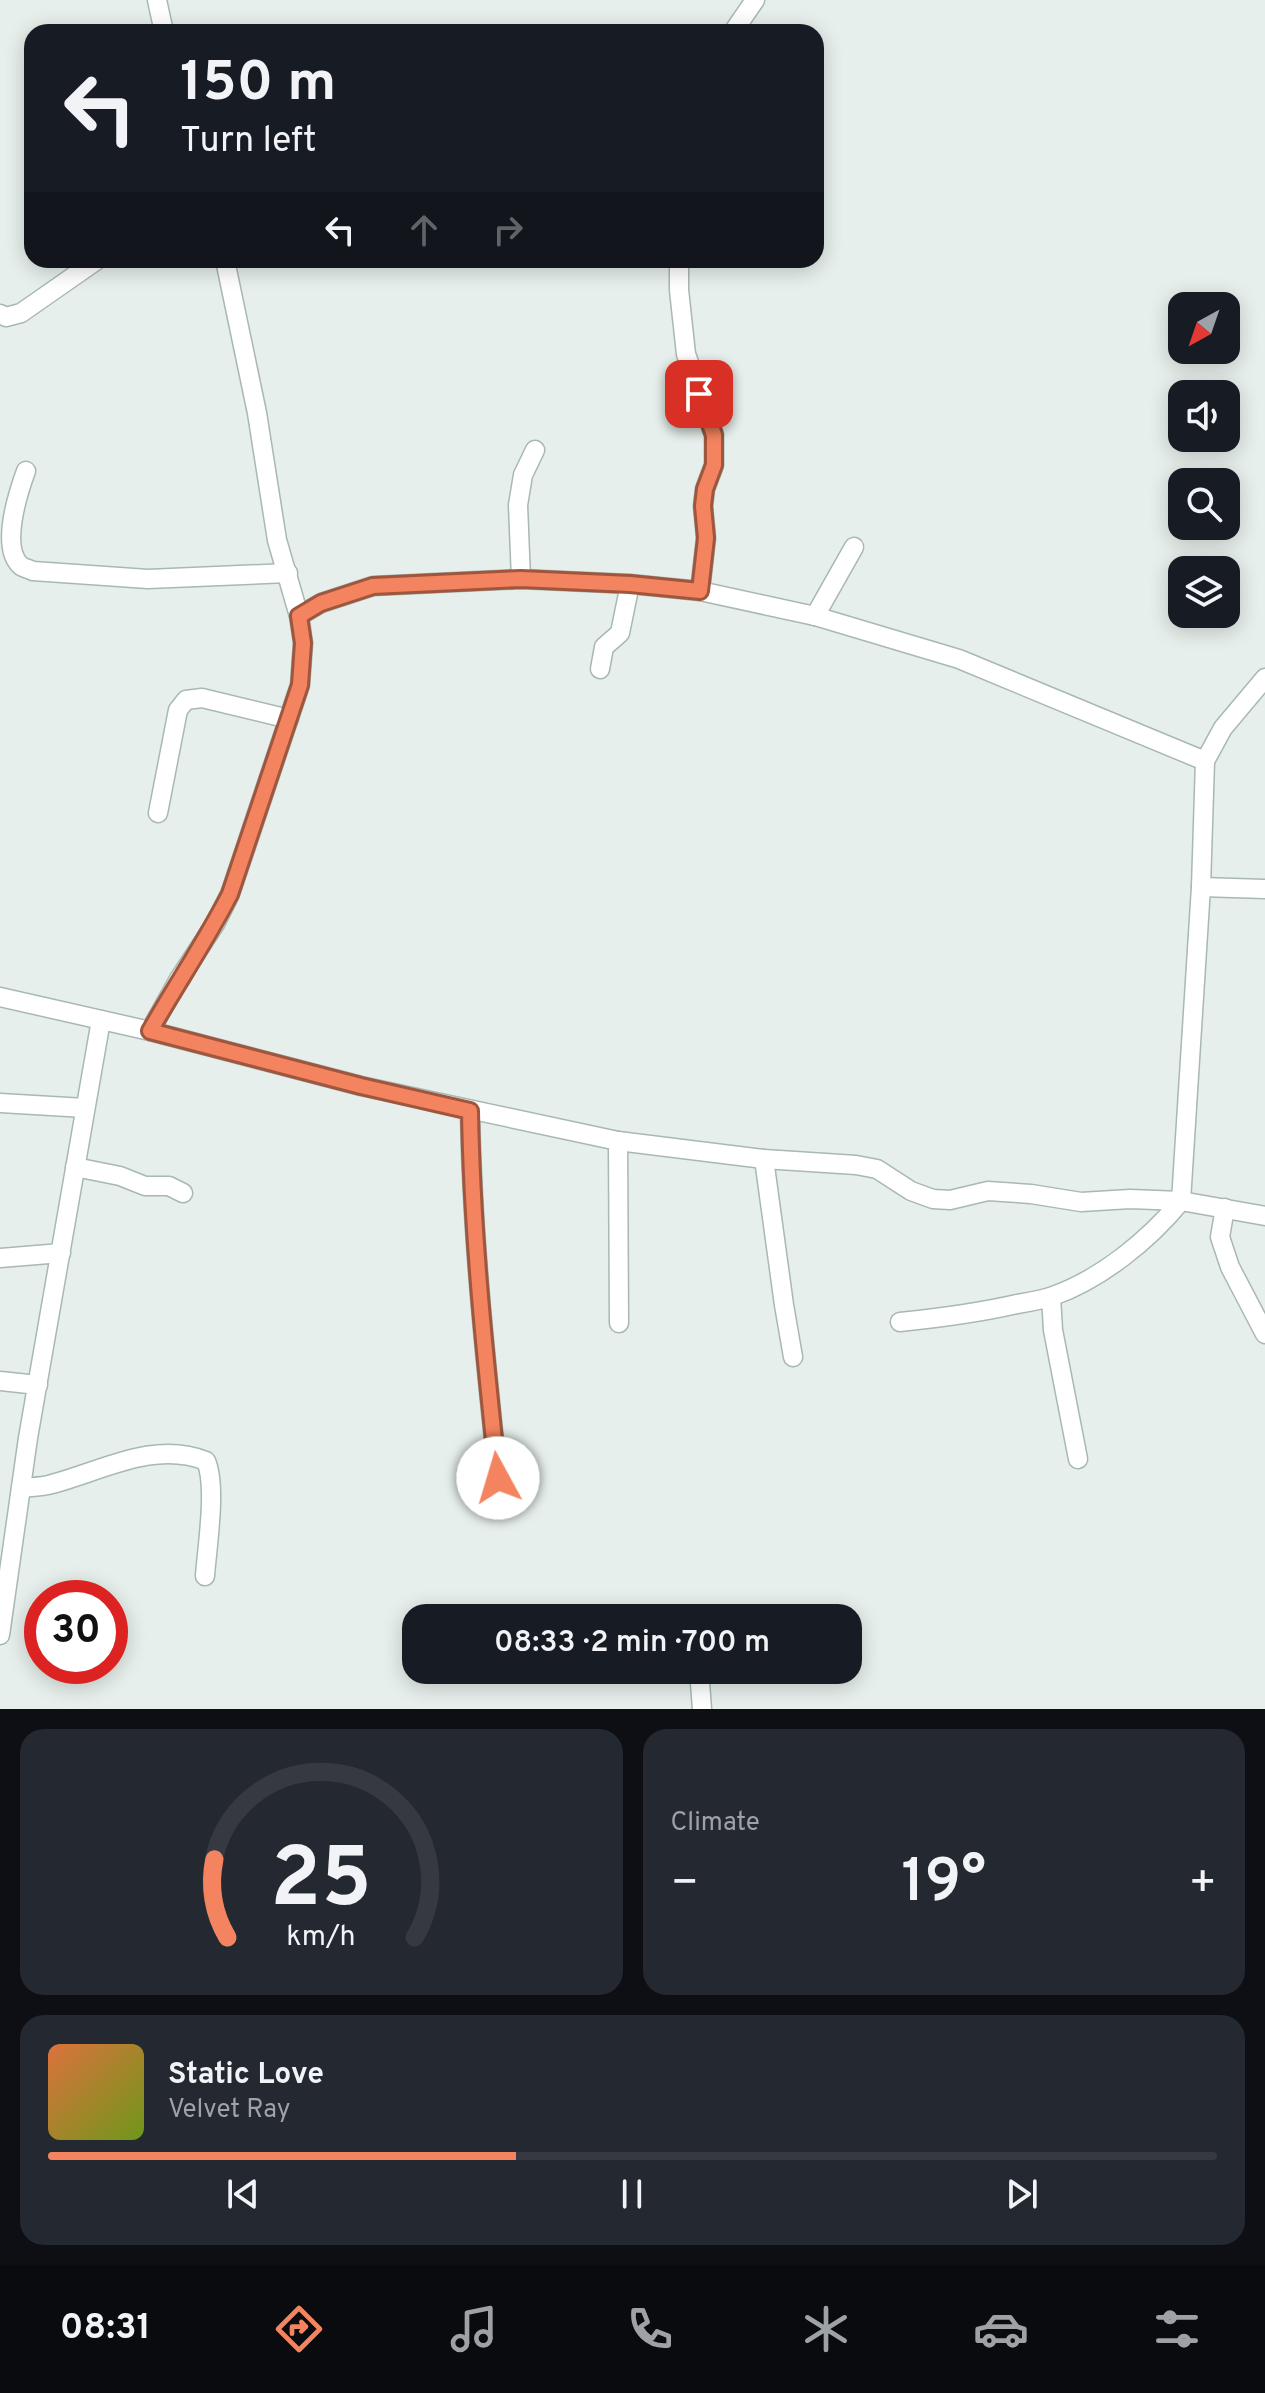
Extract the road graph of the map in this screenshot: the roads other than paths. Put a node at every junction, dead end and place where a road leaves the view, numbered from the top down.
1 (157, 0) edge
2 (755, 0) edge
3 (162, 24) edge
4 (738, 24) edge
5 (86, 268) edge
6 (227, 268) edge
7 (679, 268) edge
8 (0, 314) edge
9 (535, 450) dead end
10 (26, 471) dead end
11 (854, 547) dead end
12 (288, 573) junction
13 (521, 579) junction
14 (630, 584) junction
15 (700, 591) junction
16 (299, 616) junction
17 (815, 616) junction
18 (600, 669) dead end
19 (1265, 678) edge
20 (289, 719) junction
21 (1205, 761) junction
22 (158, 813) dead end
23 (1201, 887) junction
24 (1265, 889) edge
25 (0, 997) edge
26 (101, 1020) junction
27 (150, 1031) junction
28 (0, 1103) edge
29 (85, 1108) junction
30 (470, 1111) junction
31 (618, 1141) junction
32 (764, 1159) junction
33 (75, 1167) junction
34 (183, 1193) dead end
35 (1181, 1201) junction
36 (1225, 1208) junction
37 (1265, 1216) edge
38 (61, 1253) junction
39 (0, 1258) edge
40 (1051, 1297) junction
41 (900, 1322) dead end
42 (619, 1323) dead end
43 (1265, 1334) edge
44 (793, 1357) dead end
45 (0, 1381) edge
46 (38, 1385) junction
47 (1078, 1459) dead end
48 (498, 1478) dead end
49 (21, 1488) junction
50 (205, 1576) dead end
51 (0, 1635) edge
52 (700, 1684) edge
53 (702, 1709) edge

1 - 3 street
2 - 4 street
5 - 8 street
6 - 12 street
7 - 15 street
9 - 13 street
10 - 12 street
11 - 17 street
12 - 16 street
13 - 14 street
13 - 16 street
14 - 15 street
14 - 18 street
15 - 17 street
16 - 20 street
17 - 21 street
19 - 21 street
20 - 22 street
20 - 27 street
21 - 23 street
23 - 24 street
23 - 35 street
25 - 26 street
26 - 27 street
26 - 29 street
27 - 30 street
28 - 29 street
29 - 33 street
30 - 31 street
30 - 48 street
31 - 32 street
31 - 42 street
32 - 35 street
32 - 44 street
33 - 34 street
33 - 38 street
35 - 36 street
35 - 40 street
36 - 37 street
36 - 43 street
38 - 39 street
38 - 46 street
40 - 41 street
40 - 47 street
45 - 46 street
46 - 49 street
49 - 50 street
49 - 51 street
52 - 53 street

